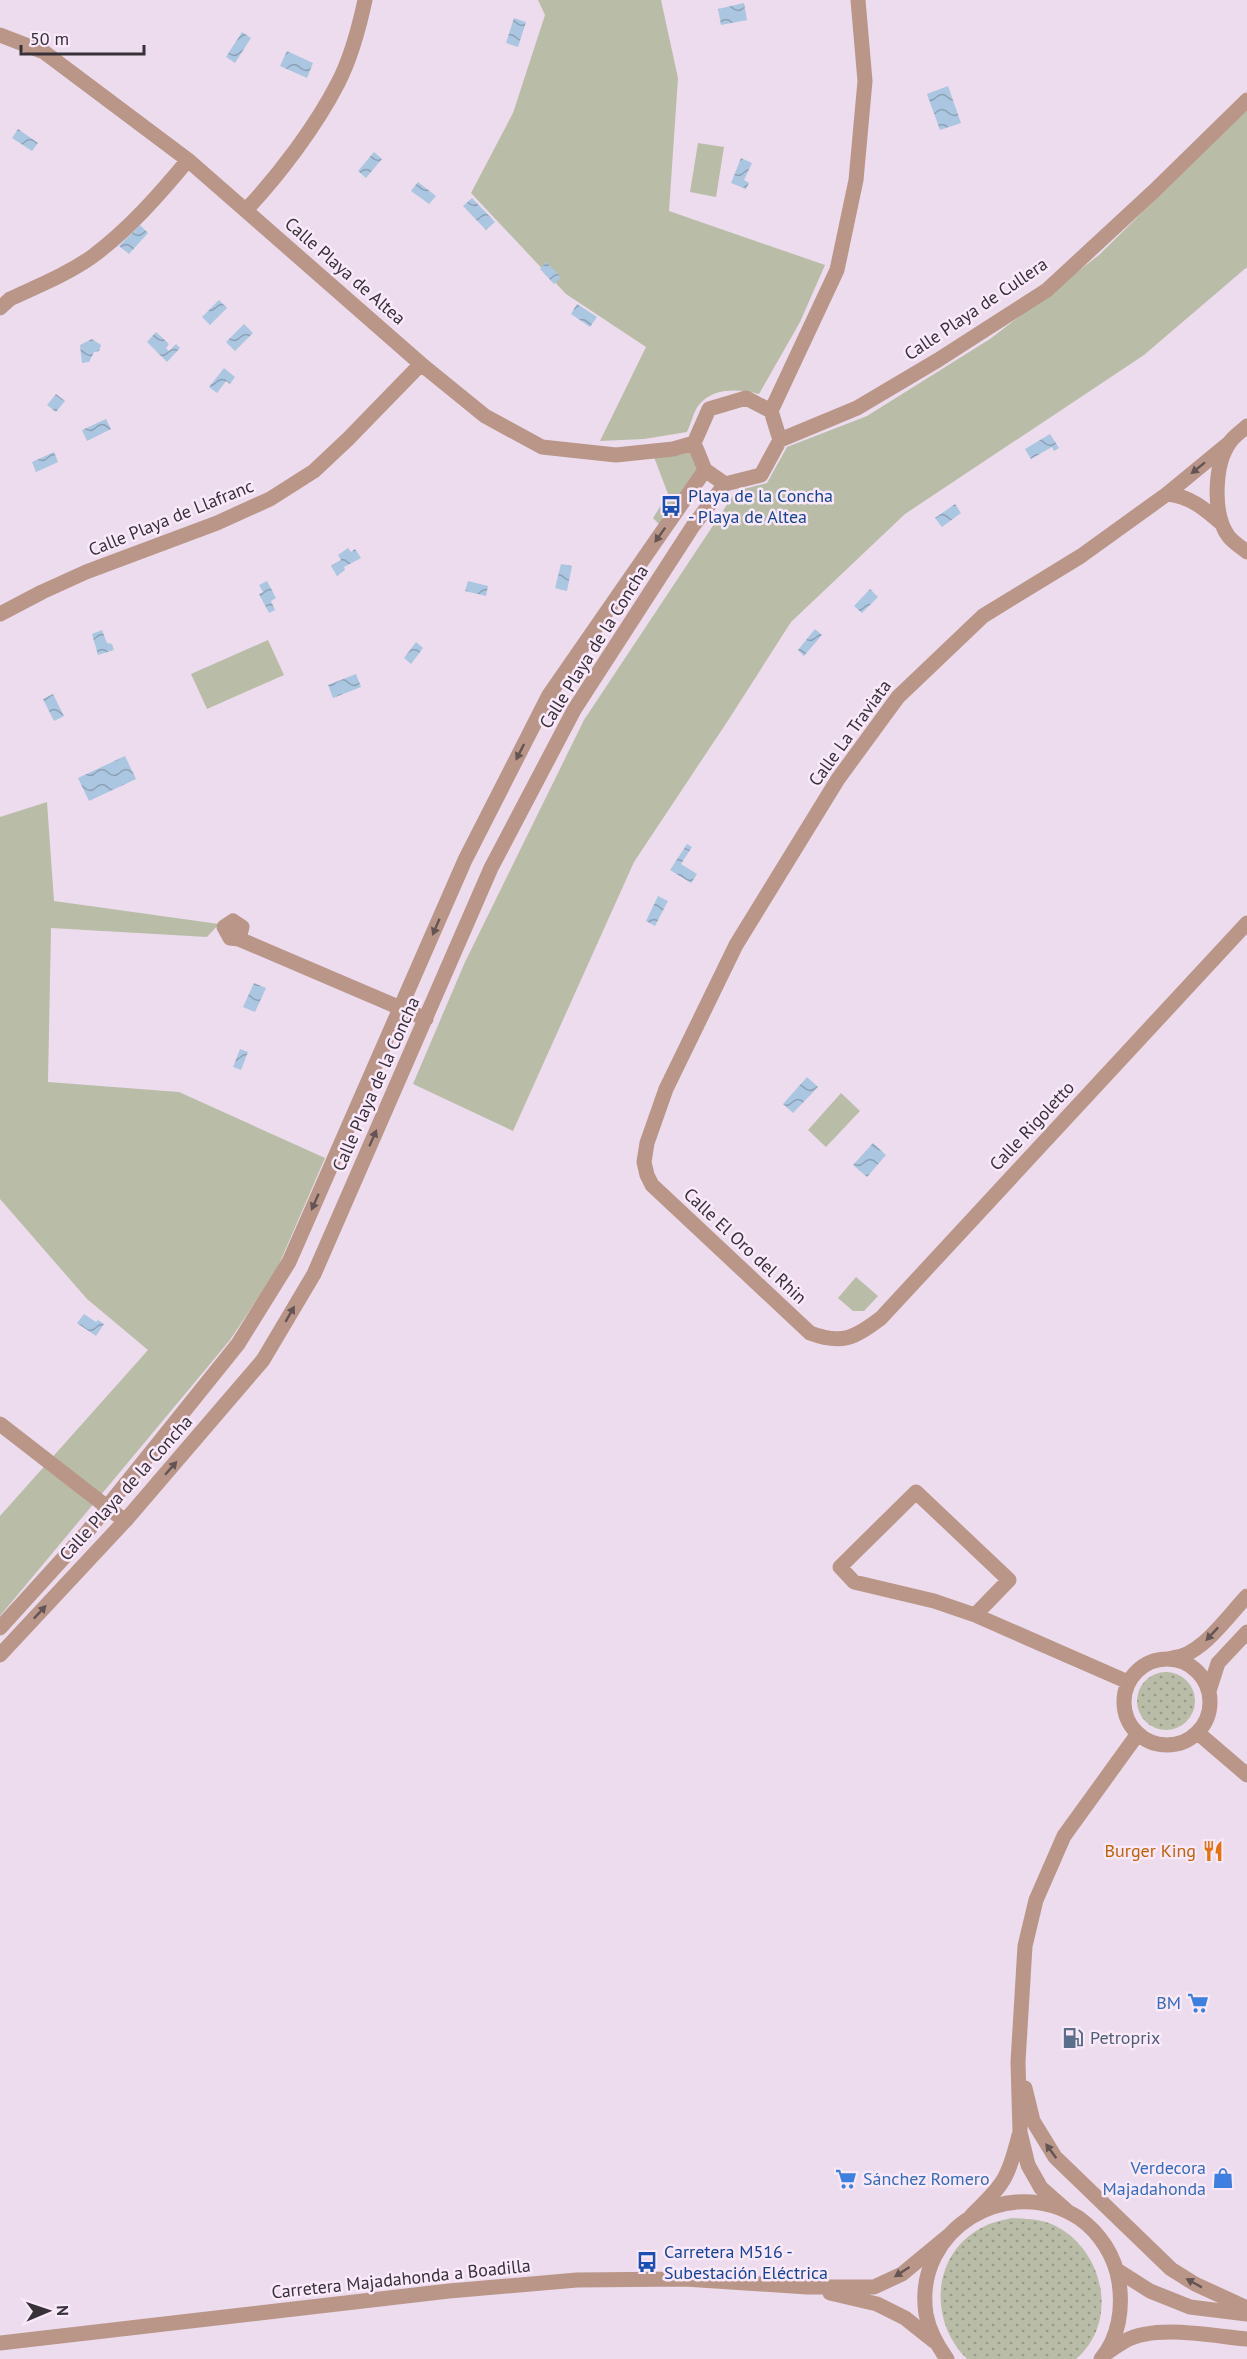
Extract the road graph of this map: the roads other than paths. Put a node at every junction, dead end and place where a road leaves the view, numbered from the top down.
1 (365, 0) edge
2 (858, 0) edge
3 (0, 35) edge
4 (1247, 100) edge
5 (188, 160) junction
6 (246, 210) junction
7 (0, 308) edge
8 (421, 364) junction
9 (771, 411) junction
10 (1247, 426) edge
11 (780, 440) junction
12 (1229, 442) junction
13 (694, 443) junction
14 (705, 470) junction
15 (725, 484) junction
16 (1167, 494) junction
17 (1222, 524) junction
18 (1247, 552) edge
19 (0, 614) edge
20 (1247, 922) edge
21 (239, 939) dead end
22 (401, 1009) junction
23 (426, 1019) junction
24 (644, 1162) joint
25 (836, 1340) joint
26 (0, 1424) edge
27 (107, 1507) junction
28 (125, 1521) junction
29 (1247, 1596) edge
30 (975, 1615) junction
31 (0, 1628) edge
32 (1247, 1632) edge
33 (0, 1655) edge
34 (1169, 1659) junction
35 (1128, 1682) junction
36 (1209, 1691) junction
37 (1197, 1733) junction
38 (1137, 1734) junction
39 (1247, 1775) edge
40 (1018, 2062) junction
41 (1020, 2132) junction
42 (1066, 2210) junction
43 (972, 2215) junction
44 (948, 2236) junction
45 (1117, 2270) junction
46 (807, 2287) junction
47 (1247, 2308) edge
48 (1247, 2314) edge
49 (1247, 2339) edge
50 (934, 2341) junction
51 (0, 2343) edge
52 (1103, 2357) edge
53 (947, 2359) edge

1 - 6 street
2 - 9 street
3 - 5 street, Calle Playa de Altea
4 - 11 street, Calle Playa de Cullera
5 - 6 street, Calle Playa de Altea
5 - 7 street
6 - 8 street, Calle Playa de Altea
8 - 13 street, Calle Playa de Altea
8 - 19 street, Calle Playa de Llafranc
9 - 11 street
9 - 13 street
10 - 12 street, Calle La Traviata
11 - 15 street
12 -> 16 street, Calle La Traviata
12 - 17 street
13 - 14 street
14 - 15 street
14 -> 22 street, Calle Playa de la Concha
15 - 23 street, Calle Playa de la Concha
16 - 17 street
16 - 24 street, Calle La Traviata
17 - 18 street
20 - 25 street, Calle Rigoletto
21 - 22 street
22 - 23 street
22 -> 27 street, Calle Playa de la Concha
28 -> 23 street, Calle Playa de la Concha
24 - 25 street, Calle El Oro del Rhin
26 - 27 street
27 - 28 street
27 - 31 street, Calle Playa de la Concha
33 -> 28 street, Calle Playa de la Concha
29 -> 34 street
30 - 30 street
30 - 35 street
32 - 36 street
34 - 35 street
34 - 36 street
35 - 38 street
36 - 37 street
37 - 38 street
37 - 39 street
38 - 40 street
40 - 41 street
47 -> 40 street
41 - 42 street
41 - 43 street, Carretera Majadahonda a Boadilla
42 - 43 street
42 - 45 street
43 - 44 street, Carretera Majadahonda a Boadilla
44 -> 46 street, Carretera Majadahonda a Boadilla
44 - 50 street
45 - 48 street
45 - 52 street
46 - 50 street, Carretera Majadahonda a Boadilla
46 - 51 street, Carretera Majadahonda a Boadilla
49 - 52 street
50 - 53 street

